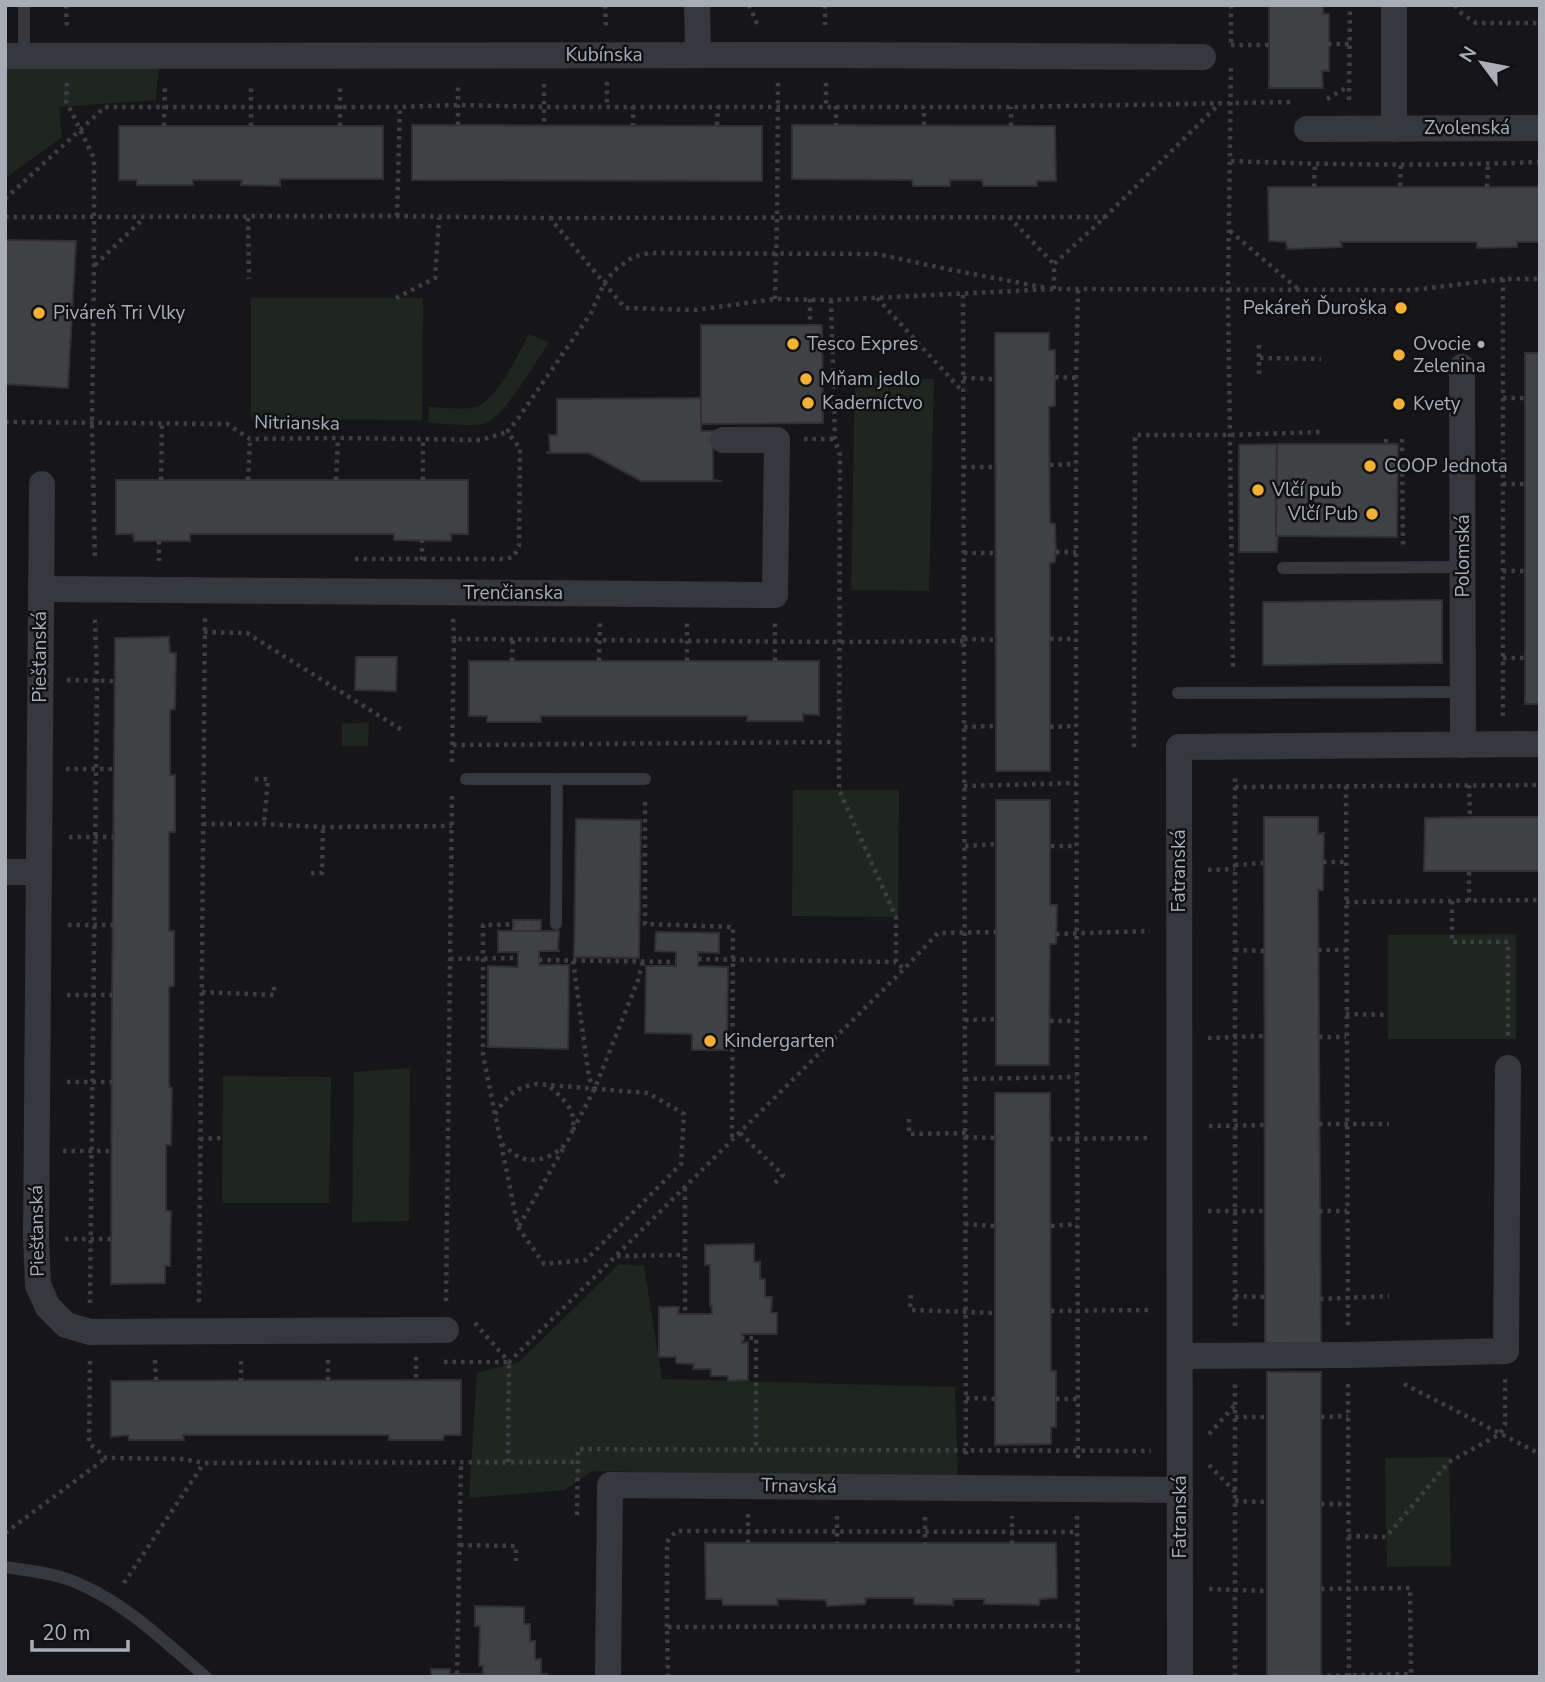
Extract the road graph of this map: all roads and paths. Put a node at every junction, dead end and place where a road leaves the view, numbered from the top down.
1 (24, 5) edge
2 (697, 5) edge
3 (749, 5) edge
4 (825, 5) edge
5 (1231, 5) edge
6 (1350, 5) edge
7 (1394, 5) edge
8 (1455, 5) edge
9 (1540, 23) edge
10 (761, 34) dead end
11 (825, 35) dead end
12 (1328, 44) dead end
13 (1349, 44) junction
14 (1231, 45) junction
15 (1269, 45) dead end
16 (340, 55) junction
17 (458, 55) junction
18 (544, 55) junction
19 (698, 55) junction
20 (15, 56) edge
21 (165, 56) junction
22 (251, 56) junction
23 (1202, 57) dead end
24 (778, 81) dead end
25 (1349, 86) junction
26 (826, 95) dead end
27 (1325, 101) dead end
28 (1298, 102) dead end
29 (1220, 103) junction
30 (1230, 104) junction
31 (458, 105) junction
32 (633, 106) junction
33 (718, 106) junction
34 (779, 106) junction
35 (826, 106) junction
36 (836, 106) junction
37 (164, 107) junction
38 (340, 107) junction
39 (400, 107) junction
40 (544, 107) junction
41 (924, 107) junction
42 (1011, 107) junction
43 (251, 108) junction
44 (458, 125) dead end
45 (544, 125) dead end
46 (633, 125) dead end
47 (718, 125) dead end
48 (836, 125) dead end
49 (924, 125) dead end
50 (164, 126) dead end
51 (251, 126) dead end
52 (340, 126) dead end
53 (1011, 126) dead end
54 (1540, 128) edge
55 (1307, 129) dead end
56 (1349, 129) junction
57 (1394, 129) junction
58 (80, 131) junction
59 (1231, 161) junction
60 (1540, 162) edge
61 (1401, 163) junction
62 (1315, 164) junction
63 (1348, 164) junction
64 (1488, 164) junction
65 (1399, 186) dead end
66 (1314, 187) dead end
67 (1487, 187) dead end
68 (5, 199) edge
69 (397, 216) junction
70 (1008, 216) junction
71 (5, 217) edge
72 (94, 217) junction
73 (1105, 217) junction
74 (145, 218) junction
75 (248, 218) junction
76 (439, 218) junction
77 (550, 218) junction
78 (778, 218) junction
79 (1230, 231) junction
80 (776, 254) junction
81 (1054, 264) junction
82 (94, 266) junction
83 (249, 279) dead end
84 (1503, 279) junction
85 (1540, 279) edge
86 (604, 283) junction
87 (1054, 289) junction
88 (1078, 290) junction
89 (1299, 290) junction
90 (1228, 291) junction
91 (963, 295) junction
92 (396, 298) dead end
93 (877, 298) junction
94 (775, 299) junction
95 (810, 299) junction
96 (831, 300) junction
97 (810, 325) dead end
98 (1259, 343) dead end
99 (1260, 358) junction
100 (1321, 359) dead end
101 (1462, 367) dead end
102 (1259, 374) dead end
103 (1055, 377) dead end
104 (963, 378) junction
105 (1076, 378) junction
106 (995, 379) dead end
107 (963, 392) junction
108 (1503, 398) junction
109 (1525, 398) dead end
110 (5, 422) edge
111 (92, 423) junction
112 (162, 424) junction
113 (507, 432) junction
114 (1320, 432) dead end
115 (1230, 435) junction
116 (338, 438) junction
117 (423, 438) junction
118 (250, 439) junction
119 (1402, 439) dead end
120 (723, 440) dead end
121 (1076, 464) junction
122 (1050, 465) dead end
123 (963, 467) junction
124 (995, 467) dead end
125 (161, 480) dead end
126 (248, 480) dead end
127 (336, 480) dead end
128 (423, 480) dead end
129 (42, 484) dead end
130 (1503, 484) junction
131 (1525, 484) dead end
132 (1056, 552) dead end
133 (1076, 552) junction
134 (964, 553) junction
135 (995, 553) dead end
136 (353, 559) dead end
137 (95, 560) junction
138 (108, 560) dead end
139 (146, 561) dead end
140 (159, 561) dead end
141 (1403, 567) junction
142 (1463, 567) junction
143 (1283, 568) dead end
144 (1503, 571) junction
145 (1525, 571) dead end
146 (41, 589) junction
147 (95, 590) junction
148 (205, 590) junction
149 (600, 594) junction
150 (688, 594) junction
151 (775, 595) junction
152 (204, 632) junction
153 (513, 639) dead end
154 (964, 639) junction
155 (1050, 639) dead end
156 (1076, 639) junction
157 (996, 640) dead end
158 (1503, 658) junction
159 (1525, 658) dead end
160 (512, 661) dead end
161 (599, 661) dead end
162 (687, 661) dead end
163 (775, 661) dead end
164 (40, 680) junction
165 (97, 680) junction
166 (115, 681) dead end
167 (1463, 692) junction
168 (1178, 693) dead end
169 (1233, 693) junction
170 (1503, 723) dead end
171 (996, 726) dead end
172 (1076, 726) junction
173 (964, 727) junction
174 (1050, 727) dead end
175 (405, 732) dead end
176 (840, 742) junction
177 (453, 744) dead end
178 (1540, 744) edge
179 (1463, 745) junction
180 (1235, 746) junction
181 (1134, 747) dead end
182 (96, 769) junction
183 (114, 769) dead end
184 (40, 770) junction
185 (255, 779) dead end
186 (467, 779) dead end
187 (557, 779) junction
188 (645, 779) joint
189 (1076, 783) junction
190 (1469, 785) junction
191 (1540, 785) edge
192 (964, 786) junction
193 (1235, 786) junction
194 (1346, 786) junction
195 (1470, 817) dead end
196 (203, 824) junction
197 (264, 824) junction
198 (452, 826) dead end
199 (323, 827) junction
200 (39, 837) junction
201 (95, 837) junction
202 (113, 837) dead end
203 (996, 844) dead end
204 (965, 846) junction
205 (1051, 846) dead end
206 (1076, 846) junction
207 (1324, 862) dead end
208 (1346, 862) junction
209 (1263, 863) dead end
210 (1235, 865) junction
211 (1469, 871) dead end
212 (5, 872) edge
213 (39, 872) junction
214 (311, 873) dead end
215 (1540, 900) edge
216 (1452, 901) junction
217 (1469, 901) junction
218 (1346, 902) junction
219 (556, 923) joint
220 (38, 925) junction
221 (94, 925) junction
222 (113, 925) dead end
223 (1179, 931) junction
224 (996, 932) dead end
225 (965, 933) junction
226 (1076, 933) junction
227 (1056, 934) dead end
228 (1235, 950) junction
229 (1318, 950) dead end
230 (1346, 950) junction
231 (1264, 951) dead end
232 (483, 958) junction
233 (518, 958) dead end
234 (450, 959) dead end
235 (698, 959) dead end
236 (539, 960) dead end
237 (733, 960) junction
238 (573, 961) junction
239 (643, 961) junction
240 (896, 961) junction
241 (676, 962) dead end
242 (904, 969) junction
243 (274, 985) dead end
244 (202, 992) junction
245 (94, 995) junction
246 (112, 995) dead end
247 (37, 996) junction
248 (1346, 1014) junction
249 (1388, 1015) dead end
250 (995, 1018) dead end
251 (965, 1020) junction
252 (1049, 1021) dead end
253 (1076, 1021) junction
254 (1264, 1036) dead end
255 (1235, 1037) junction
256 (1319, 1037) dead end
257 (1347, 1037) junction
258 (1180, 1039) junction
259 (1508, 1068) joint
260 (1076, 1077) junction
261 (965, 1079) junction
262 (92, 1082) junction
263 (111, 1082) dead end
264 (37, 1083) junction
265 (547, 1084) junction
266 (595, 1088) junction
267 (495, 1114) junction
268 (909, 1119) dead end
269 (1319, 1124) dead end
270 (1347, 1124) junction
271 (1389, 1124) dead end
272 (1235, 1125) junction
273 (1264, 1125) dead end
274 (573, 1130) junction
275 (1180, 1132) junction
276 (740, 1133) junction
277 (965, 1135) junction
278 (222, 1138) dead end
279 (995, 1138) dead end
280 (1077, 1138) junction
281 (200, 1139) junction
282 (1050, 1139) dead end
283 (732, 1140) junction
284 (501, 1143) junction
285 (563, 1148) junction
286 (92, 1151) junction
287 (111, 1151) dead end
288 (37, 1152) junction
289 (775, 1183) dead end
290 (685, 1187) junction
291 (1180, 1211) junction
292 (1235, 1211) junction
293 (1265, 1211) dead end
294 (1320, 1211) dead end
295 (1347, 1211) junction
296 (965, 1224) junction
297 (1077, 1224) junction
298 (995, 1226) dead end
299 (1051, 1226) dead end
300 (518, 1227) junction
301 (36, 1239) junction
302 (91, 1239) junction
303 (111, 1239) dead end
304 (685, 1255) junction
305 (616, 1256) junction
306 (446, 1290) dead end
307 (911, 1294) dead end
308 (1235, 1296) junction
309 (1389, 1296) dead end
310 (1265, 1297) dead end
311 (1347, 1298) junction
312 (1320, 1299) dead end
313 (455, 1301) dead end
314 (1179, 1309) junction
315 (966, 1311) junction
316 (1051, 1311) dead end
317 (1078, 1311) junction
318 (995, 1313) dead end
319 (685, 1314) dead end
320 (473, 1321) dead end
321 (446, 1330) dead end
322 (199, 1331) junction
323 (90, 1332) junction
324 (741, 1338) dead end
325 (1506, 1351) junction
326 (1348, 1355) junction
327 (1180, 1356) junction
328 (1235, 1357) junction
329 (90, 1361) junction
330 (103, 1361) dead end
331 (142, 1361) dead end
332 (168, 1361) dead end
333 (229, 1361) dead end
334 (253, 1361) dead end
335 (316, 1362) dead end
336 (340, 1362) dead end
337 (416, 1362) dead end
338 (426, 1362) dead end
339 (436, 1362) dead end
340 (509, 1362) junction
341 (1395, 1380) dead end
342 (966, 1398) junction
343 (995, 1399) dead end
344 (1056, 1399) dead end
345 (1077, 1399) junction
346 (1235, 1405) junction
347 (1349, 1416) junction
348 (1235, 1417) junction
349 (1267, 1417) dead end
350 (1321, 1417) dead end
351 (1500, 1434) junction
352 (1202, 1441) dead end
353 (966, 1450) dead end
354 (1540, 1454) edge
355 (106, 1458) junction
356 (578, 1462) dead end
357 (204, 1463) junction
358 (461, 1463) junction
359 (508, 1463) junction
360 (755, 1486) junction
361 (1077, 1489) junction
362 (1180, 1490) junction
363 (1235, 1501) junction
364 (1266, 1502) dead end
365 (1321, 1504) dead end
366 (1348, 1504) junction
367 (1077, 1532) junction
368 (5, 1534) edge
369 (1348, 1536) junction
370 (460, 1545) junction
371 (516, 1561) dead end
372 (5, 1567) edge
373 (1180, 1588) junction
374 (1235, 1589) junction
375 (1321, 1589) dead end
376 (1348, 1589) junction
377 (1267, 1591) dead end
378 (112, 1601) junction
379 (1078, 1626) junction
380 (667, 1627) junction
381 (457, 1674) dead end
382 (1321, 1676) edge
383 (1349, 1676) edge
384 (206, 1677) edge
385 (608, 1677) edge
386 (668, 1677) edge
387 (1078, 1677) edge
388 (1180, 1677) edge
389 (1235, 1677) edge

1 - 20 lane
2 - 19 street
3 - 10 path
4 - 11 path
5 - 14 path
6 - 13 path
7 - 57 street
8 - 9 path
12 - 13 path
13 - 25 path
14 - 15 path
14 - 30 path
16 - 17 street, Kubínska
16 - 22 street, Kubínska
16 - 38 path
17 - 18 street, Kubínska
17 - 31 path
18 - 19 street, Kubínska
18 - 40 path
19 - 23 street, Kubínska
20 - 21 street, Kubínska
21 - 22 street, Kubínska
21 - 37 path
22 - 43 path
24 - 34 path
25 - 27 path
25 - 56 path
26 - 35 path
28 - 30 path
29 - 30 path
29 - 42 path
29 - 73 path
30 - 59 path
31 - 39 path
31 - 40 path
31 - 44 path
32 - 33 path
32 - 40 path
32 - 46 path
33 - 34 path
33 - 47 path
34 - 35 path
34 - 78 path
35 - 36 path
36 - 41 path
36 - 48 path
37 - 43 path
37 - 50 path
37 - 58 path
38 - 39 path
38 - 43 path
38 - 52 path
39 - 69 path
40 - 45 path
41 - 42 path
41 - 49 path
42 - 53 path
43 - 51 path
54 - 57 street, Zvolenská
55 - 56 street, Zvolenská
56 - 57 street, Zvolenská
56 - 63 path
58 - 68 path
58 - 72 path
59 - 62 path
59 - 79 path
60 - 64 path
61 - 63 path
61 - 64 path
61 - 65 path
62 - 63 path
62 - 66 path
64 - 67 path
69 - 75 path
69 - 76 path
70 - 73 path
70 - 78 path
70 - 81 path
71 - 72 path
72 - 74 path
72 - 82 path
73 - 81 path
74 - 75 path
74 - 82 path
75 - 83 path
76 - 77 path
76 - 92 path
77 - 78 path
77 - 86 path
78 - 80 path
79 - 89 path
79 - 90 path
80 - 86 path
80 - 87 path
80 - 94 path
81 - 87 path
82 - 111 path
84 - 85 path
84 - 89 path
84 - 108 path
86 - 94 path
86 - 113 path
87 - 88 path
87 - 91 path
88 - 90 path
88 - 105 path
89 - 90 path
90 - 115 path
91 - 93 path
91 - 104 path
93 - 96 path
93 - 107 path
94 - 95 path
95 - 96 path
95 - 97 path
96 - 176 path
98 - 99 path
99 - 100 path
99 - 102 path
101 - 142 street, Polomská
103 - 105 path
104 - 106 path
104 - 107 path
105 - 121 path
107 - 123 path
108 - 109 path
108 - 130 path
110 - 111 path, Nitrianska
111 - 112 path, Nitrianska
111 - 137 path
112 - 118 path, Nitrianska
112 - 125 path
113 - 117 path, Nitrianska
113 - 136 path
114 - 115 path
115 - 169 path
115 - 181 path
116 - 117 path, Nitrianska
116 - 118 path, Nitrianska
116 - 127 path
117 - 128 path
118 - 126 path
119 - 141 path
120 - 151 street
121 - 122 path
121 - 133 path
123 - 124 path
123 - 134 path
129 - 146 street, Piešťanská
130 - 131 path
130 - 144 path
132 - 133 path
133 - 156 path
134 - 135 path
134 - 154 path
137 - 138 path
137 - 147 path
139 - 140 path
141 - 142 lane
141 - 143 lane
142 - 167 street, Polomská
144 - 145 path
144 - 158 path
146 - 147 street, Trenčianska
146 - 164 street, Piešťanská
147 - 148 street, Trenčianska
147 - 165 path
148 - 149 street, Trenčianska
148 - 152 path
149 - 150 street, Trenčianska
149 - 161 path
150 - 151 street, Trenčianska
150 - 162 path
151 - 163 path
152 - 175 path
152 - 196 path
153 - 160 path
154 - 157 path
154 - 173 path
155 - 156 path
156 - 172 path
158 - 159 path
158 - 170 path
164 - 165 path
164 - 184 street, Piešťanská
165 - 166 path
165 - 182 path
167 - 169 lane
167 - 179 street, Polomská
168 - 169 lane
171 - 173 path
172 - 174 path
172 - 189 path
173 - 192 path
176 - 177 path
176 - 240 path
178 - 179 street, Fatranská
179 - 180 street, Fatranská
180 - 193 path
180 - 223 street, Fatranská
182 - 183 path
182 - 184 path
182 - 201 path
184 - 200 street, Piešťanská
185 - 197 path
186 - 187 lane
187 - 188 lane
187 - 219 lane
188 - 237 path
189 - 192 path
189 - 206 path
190 - 191 path
190 - 194 path
190 - 195 path
192 - 204 path
193 - 194 path
193 - 210 path
194 - 208 path
196 - 197 path
196 - 244 path
197 - 199 path
198 - 199 path
199 - 214 path
200 - 201 path
200 - 213 street, Piešťanská
201 - 202 path
201 - 221 path
203 - 204 path
204 - 225 path
205 - 206 path
206 - 226 path
207 - 208 path
208 - 218 path
209 - 210 path
210 - 228 path
211 - 217 path
212 - 213 street
213 - 220 street, Piešťanská
215 - 217 path
216 - 217 path
216 - 218 path
216 - 259 path
218 - 230 path
219 - 232 path
220 - 221 path
220 - 247 street, Piešťanská
221 - 222 path
221 - 245 path
223 - 226 path
223 - 258 street, Fatranská
224 - 225 path
225 - 242 path
225 - 251 path
226 - 227 path
226 - 253 path
228 - 231 path
228 - 255 path
229 - 230 path
230 - 248 path
232 - 233 path
232 - 234 path
232 - 267 path
235 - 237 path
236 - 238 path
237 - 240 path
237 - 283 path
238 - 239 path
238 - 266 path
239 - 241 path
239 - 266 path
240 - 242 path
242 - 276 path
243 - 244 path
244 - 281 path
245 - 246 path
245 - 247 path
245 - 262 path
247 - 264 street, Piešťanská
248 - 249 path
248 - 257 path
250 - 251 path
251 - 261 path
252 - 253 path
253 - 260 path
254 - 255 path
255 - 258 path
255 - 272 path
256 - 257 path
257 - 270 path
258 - 275 street, Fatranská
259 - 325 street
260 - 261 path
260 - 280 path
261 - 277 path
262 - 263 path
262 - 264 path
262 - 286 path
264 - 288 street, Piešťanská
265 - 266 path
265 - 267 path
265 - 274 path
266 - 274 path
266 - 300 path
267 - 284 path
268 - 277 path
269 - 270 path
270 - 271 path
270 - 295 path
272 - 273 path
272 - 275 path
272 - 292 path
274 - 285 path
275 - 280 path
275 - 291 street, Fatranská
276 - 283 path
276 - 289 path
277 - 279 path
277 - 296 path
278 - 281 path
280 - 282 path
280 - 297 path
281 - 322 path
283 - 290 path
284 - 285 path
284 - 300 path
285 - 300 path
286 - 287 path
286 - 288 path
286 - 302 path
288 - 301 street, Piešťanská
290 - 304 path
290 - 305 path
291 - 292 path
291 - 314 street, Fatranská
292 - 293 path
292 - 308 path
294 - 295 path
295 - 311 path
296 - 298 path
296 - 315 path
297 - 299 path
297 - 317 path
301 - 302 path
301 - 323 street, Piešťanská
302 - 303 path
302 - 323 path
304 - 305 path
304 - 319 path
305 - 340 path
306 - 313 path
307 - 315 path
308 - 310 path
308 - 328 path
309 - 311 path
311 - 312 path
311 - 326 path
314 - 317 path
314 - 327 street, Fatranská
315 - 318 path
315 - 342 path
316 - 317 path
317 - 345 path
320 - 340 path
321 - 322 street, Piešťanská
322 - 323 street, Piešťanská
323 - 329 path
324 - 360 path
325 - 326 street
325 - 351 path
326 - 328 street
326 - 347 path
327 - 328 street
327 - 362 street, Fatranská
328 - 346 path
329 - 330 path
329 - 355 path
331 - 332 path
333 - 334 path
335 - 336 path
337 - 338 path
339 - 340 path
340 - 359 path
341 - 351 path
342 - 343 path
342 - 353 path
344 - 345 path
345 - 361 path
346 - 348 path
346 - 352 path
347 - 350 path
347 - 366 path
348 - 349 path
348 - 363 path
351 - 354 path
351 - 369 path
355 - 357 path
355 - 368 path
356 - 359 path
357 - 358 path
357 - 378 path
358 - 359 path
358 - 370 path
360 - 361 street, Trnavská
360 - 385 street, Trnavská
361 - 362 street, Trnavská
361 - 367 path
362 - 373 street, Fatranská
363 - 364 path
363 - 374 path
365 - 366 path
366 - 369 path
367 - 379 path
367 - 380 path
369 - 376 path
370 - 371 path
370 - 381 path
372 - 378 lane
373 - 374 path
373 - 388 street, Fatranská
374 - 377 path
374 - 389 path
375 - 376 path
376 - 383 path
376 - 383 path
378 - 384 lane
379 - 380 path
379 - 387 path
380 - 386 path
382 - 383 path

